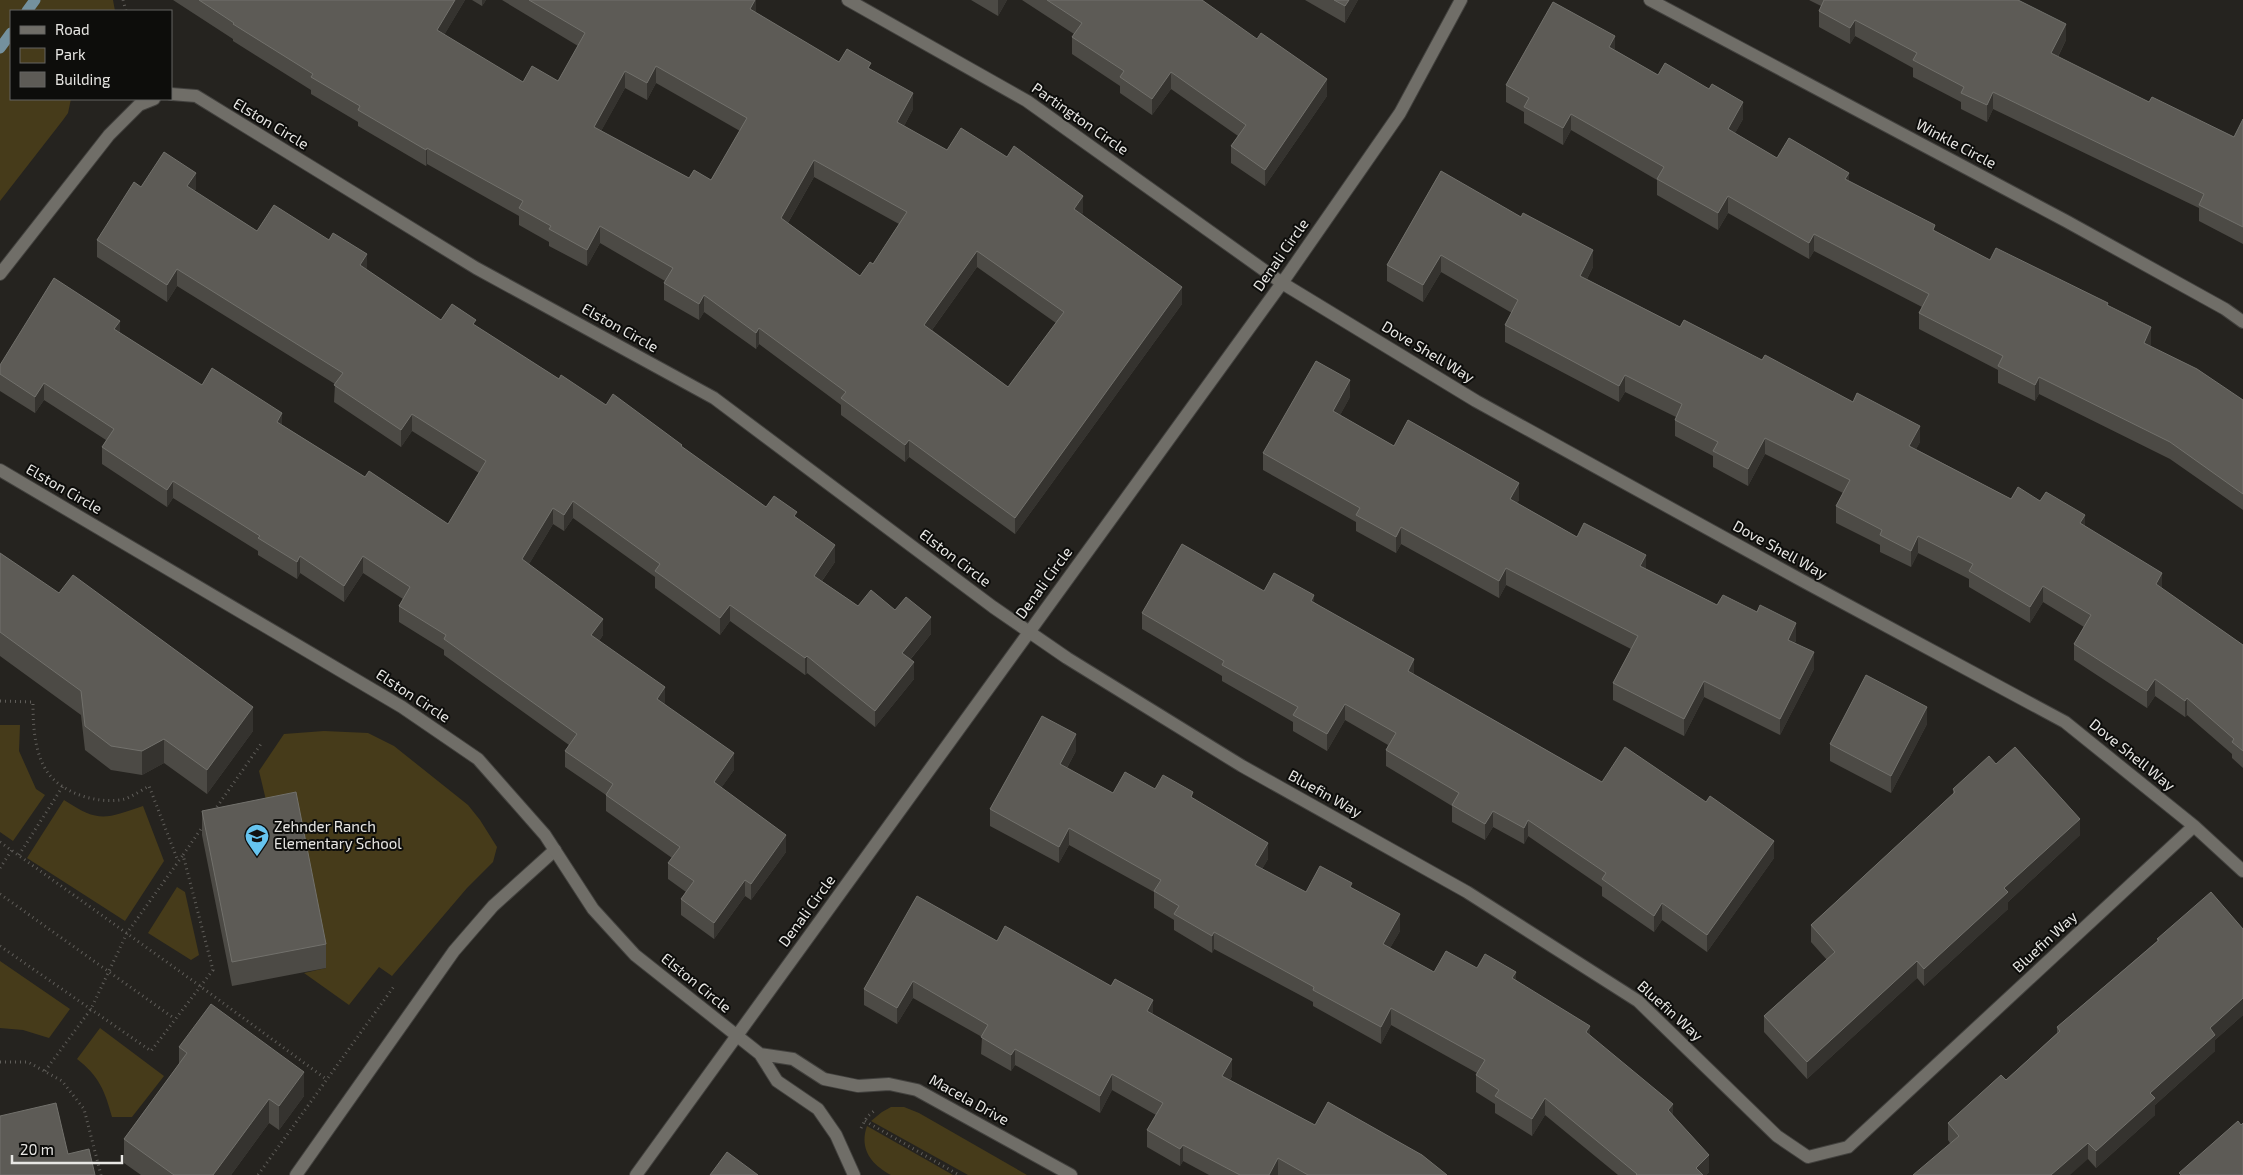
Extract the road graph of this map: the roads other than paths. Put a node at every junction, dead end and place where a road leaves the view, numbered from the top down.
1 (848, 0) edge
2 (1461, 0) edge
3 (1650, 0) edge
4 (172, 94) edge
5 (152, 100) edge
6 (0, 274) edge
7 (1282, 283) junction
8 (2243, 322) edge
9 (0, 470) edge
10 (1029, 632) junction
11 (2194, 826) junction
12 (555, 850) junction
13 (2243, 871) edge
14 (736, 1036) junction
15 (760, 1054) junction
16 (296, 1175) edge
17 (636, 1175) edge
18 (854, 1175) edge
19 (1071, 1175) edge

1 - 7 street, Partington Circle
2 - 7 street, Denali Circle
3 - 8 street, Winkle Circle
4 - 10 street, Elston Circle
5 - 6 street
7 - 10 street, Denali Circle
7 - 11 street, Dove Shell Way
9 - 12 street, Elston Circle
10 - 11 street, Bluefin Way
10 - 14 street, Denali Circle
11 - 13 street, Dove Shell Way
12 - 14 street, Elston Circle
12 - 16 street
14 - 15 street, Macela Drive
14 - 17 street, Denali Circle
15 - 18 street, Macela Drive
15 - 19 street, Macela Drive

